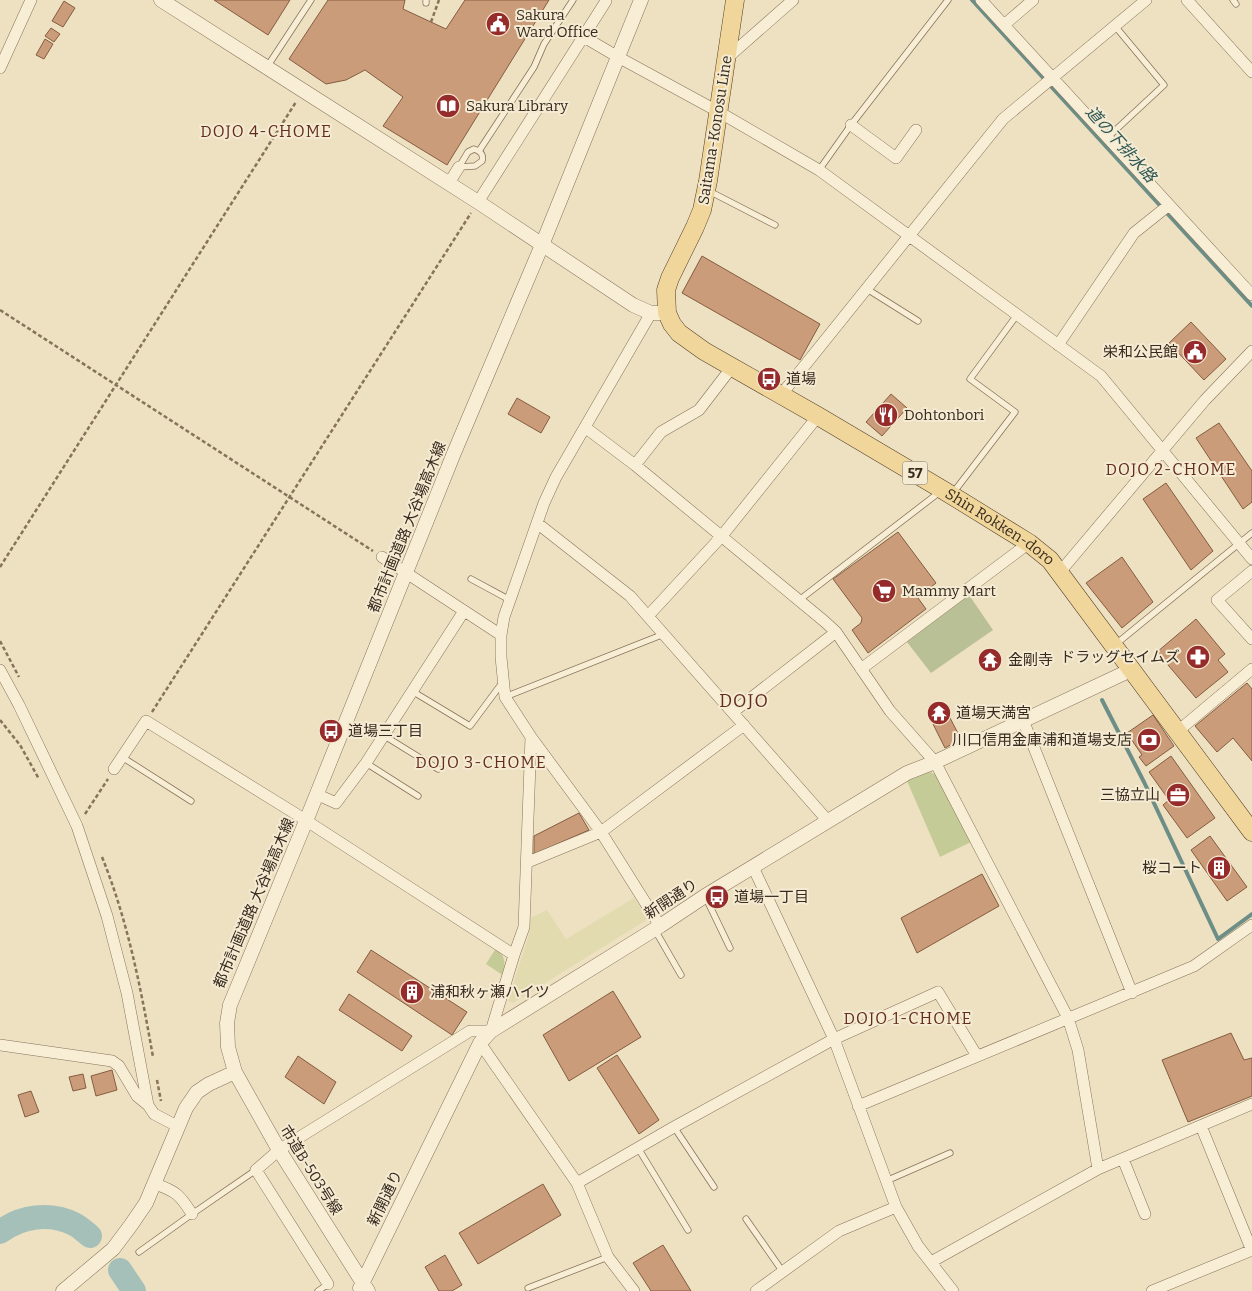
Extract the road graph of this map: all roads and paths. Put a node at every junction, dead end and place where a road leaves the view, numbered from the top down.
1 (31, 0) edge
2 (161, 0) edge
3 (311, 0) edge
4 (439, 0) edge
5 (573, 0) edge
6 (641, 0) edge
7 (736, 0) edge
8 (793, 0) edge
9 (948, 0) edge
10 (981, 0) edge
11 (1033, 0) edge
12 (1146, 0) edge
13 (1187, 0) edge
14 (606, 1) edge
15 (431, 22) dead end
16 (1004, 25) junction
17 (1115, 26) junction
18 (584, 37) junction
19 (618, 57) junction
20 (726, 59) junction
21 (267, 66) junction
22 (0, 68) edge
23 (1252, 72) edge
24 (1052, 77) junction
25 (304, 90) junction
26 (719, 112) junction
27 (851, 125) junction
28 (916, 130) dead end
29 (1107, 138) junction
30 (479, 151) junction
31 (459, 167) junction
32 (819, 170) junction
33 (449, 183) junction
34 (706, 190) junction
35 (478, 202) junction
36 (1169, 205) junction
37 (774, 224) dead end
38 (909, 236) junction
39 (542, 245) junction
40 (867, 289) junction
41 (1252, 295) edge
42 (0, 310) edge
43 (659, 313) junction
44 (1017, 315) junction
45 (918, 321) dead end
46 (1058, 345) junction
47 (1252, 351) edge
48 (732, 368) junction
49 (115, 386) junction
50 (781, 395) junction
51 (818, 416) junction
52 (586, 428) junction
53 (1163, 450) junction
54 (635, 465) junction
55 (947, 493) junction
56 (289, 498) junction
57 (538, 523) junction
58 (1252, 534) edge
59 (721, 537) junction
60 (1029, 543) junction
61 (1240, 544) junction
62 (382, 557) joint
63 (1252, 559) edge
64 (0, 567) edge
65 (1252, 570) edge
66 (406, 572) junction
67 (1060, 572) junction
68 (472, 579) dead end
69 (510, 600) junction
70 (798, 601) junction
71 (464, 611) junction
72 (648, 616) junction
73 (836, 632) junction
74 (664, 634) junction
75 (502, 635) junction
76 (1252, 638) edge
77 (1114, 646) junction
78 (1132, 669) junction
79 (1252, 669) edge
80 (0, 670) edge
81 (861, 670) junction
82 (502, 683) junction
83 (412, 691) junction
84 (505, 697) junction
85 (733, 712) junction
86 (1023, 720) junction
87 (146, 721) junction
88 (744, 725) junction
89 (1178, 731) junction
90 (383, 735) junction
91 (531, 737) junction
92 (122, 757) junction
93 (935, 762) junction
94 (366, 763) junction
95 (114, 769) joint
96 (438, 769) dead end
97 (316, 794) junction
98 (418, 796) dead end
99 (191, 801) dead end
100 (306, 821) junction
101 (828, 822) junction
102 (77, 826) junction
103 (601, 832) junction
104 (1252, 832) edge
105 (528, 862) junction
106 (753, 867) junction
107 (705, 896) junction
108 (1252, 924) edge
109 (658, 928) junction
110 (730, 948) dead end
111 (514, 955) junction
112 (681, 975) dead end
113 (1132, 993) junction
114 (1068, 1018) junction
115 (491, 1031) junction
116 (834, 1039) junction
117 (480, 1043) junction
118 (0, 1045) edge
119 (977, 1056) junction
120 (235, 1072) junction
121 (1252, 1104) edge
122 (148, 1105) junction
123 (858, 1106) junction
124 (1201, 1126) junction
125 (179, 1127) junction
126 (674, 1127) junction
127 (638, 1148) junction
128 (279, 1150) junction
129 (950, 1153) dead end
130 (1123, 1159) junction
131 (1098, 1169) junction
132 (256, 1170) junction
133 (886, 1181) junction
134 (577, 1183) junction
135 (155, 1184) junction
136 (714, 1187) dead end
137 (896, 1207) junction
138 (192, 1214) junction
139 (1145, 1214) dead end
140 (746, 1219) dead end
141 (688, 1230) dead end
142 (1252, 1250) edge
143 (140, 1252) dead end
144 (608, 1257) junction
145 (931, 1262) junction
146 (783, 1272) junction
147 (328, 1284) joint
148 (363, 1288) edge
149 (528, 1288) dead end
150 (762, 1289) edge
151 (1159, 1290) edge
152 (63, 1291) edge
153 (318, 1291) edge
154 (634, 1291) edge
155 (953, 1291) edge

1 - 22 street
2 - 21 street
3 - 21 lane
4 - 15 path
5 - 30 lane
6 - 19 street, 都市計画道路 大谷場高木線
7 - 20 main road, Saitama-Konosu Line
8 - 20 street
9 - 27 lane
10 - 16 street
11 - 16 street
12 - 17 street
13 - 23 street
14 - 18 street
16 - 24 street
17 - 24 street
17 - 29 lane
18 - 19 street
18 - 35 street
19 - 26 street
19 - 39 street, 都市計画道路 大谷場高木線
20 - 26 main road, Saitama-Konosu Line
21 - 25 street
24 - 29 street
24 - 38 street
25 - 33 street
25 - 49 path
26 - 32 street
26 - 34 main road, Saitama-Konosu Line
27 - 28 street
27 - 32 lane
29 - 36 street
30 - 31 lane
30 - 31 lane
31 - 33 street
32 - 38 street
33 - 35 street
34 - 37 lane
34 - 43 main road, Saitama-Konosu Line
35 - 39 street
35 - 56 path
36 - 41 street
36 - 46 street
38 - 40 street
38 - 44 street
39 - 43 street
39 - 66 street, 都市計画道路 大谷場高木線
40 - 45 lane
40 - 50 street
42 - 49 path
43 - 48 main road, Shin Rokken-doro / 57
43 - 52 street
44 - 46 street
44 - 55 lane
46 - 53 street
47 - 53 street
48 - 50 main road, Shin Rokken-doro / 57
48 - 54 street
49 - 56 path
49 - 64 path
50 - 51 main road, Shin Rokken-doro / 57
51 - 55 main road, Shin Rokken-doro / 57
51 - 59 street
52 - 54 street
52 - 57 street
53 - 61 street
53 - 67 street
54 - 59 street
55 - 60 main road, Shin Rokken-doro / 57
55 - 70 lane
56 - 62 path
56 - 87 path
57 - 69 street
57 - 72 street
58 - 61 lane
59 - 70 street
59 - 72 street
60 - 67 main road, Shin Rokken-doro / 57
60 - 81 street
61 - 63 street
61 - 77 lane
62 - 66 street
65 - 76 street
66 - 71 street
66 - 97 street, 都市計画道路 大谷場高木線
67 - 77 main road, Shin Rokken-doro / 57
68 - 69 lane
69 - 75 street
70 - 73 street
71 - 75 street
71 - 83 street
72 - 74 street
73 - 81 street
73 - 85 street
74 - 84 lane
74 - 85 street
75 - 82 street
77 - 78 main road, Shin Rokken-doro / 57
78 - 86 street, 新開通り
78 - 89 main road, Shin Rokken-doro / 57
79 - 89 street
80 - 102 street
81 - 93 street
82 - 83 lane
82 - 84 street
83 - 90 street
84 - 91 street
85 - 88 street
86 - 93 street, 新開通り
86 - 113 street
87 - 92 street
87 - 100 street
88 - 101 street
88 - 103 street
89 - 104 main road, Shin Rokken-doro / 57
90 - 94 street
90 - 96 lane
91 - 103 street
91 - 105 street
92 - 95 street
92 - 99 lane
93 - 101 street, 新開通り
93 - 114 street
94 - 97 street
94 - 98 lane
95 - 102 path
97 - 100 street, 都市計画道路 大谷場高木線
100 - 111 street
100 - 120 street, 都市計画道路 大谷場高木線
101 - 106 street, 新開通り
102 - 122 street
103 - 105 street
103 - 109 street
105 - 111 street
106 - 107 street, 新開通り
106 - 116 street
107 - 109 street, 新開通り
107 - 110 lane
108 - 113 street
109 - 112 lane
109 - 115 street, 新開通り
111 - 115 street
113 - 114 street
114 - 119 street
114 - 131 street
115 - 117 street, 新開通り
115 - 128 street
116 - 119 street
116 - 123 street
116 - 126 street
117 - 134 street
117 - 148 street, 新開通り
118 - 122 street
119 - 123 street
120 - 125 street
120 - 128 street, 市道B-503号線
121 - 124 street
122 - 125 street
123 - 133 street
124 - 130 street
124 - 142 street
125 - 135 street
126 - 127 street
126 - 136 lane
127 - 134 street
127 - 141 lane
128 - 132 street
128 - 148 street, 市道B-503号線
129 - 133 lane
130 - 131 street
130 - 139 street
131 - 145 street
132 - 138 lane
132 - 147 street
133 - 137 street
134 - 144 street
135 - 138 street
135 - 152 street
137 - 145 street
137 - 146 street
138 - 143 lane
140 - 146 lane
142 - 151 street
144 - 149 lane
144 - 154 street
145 - 155 street
146 - 150 street
147 - 153 lane

